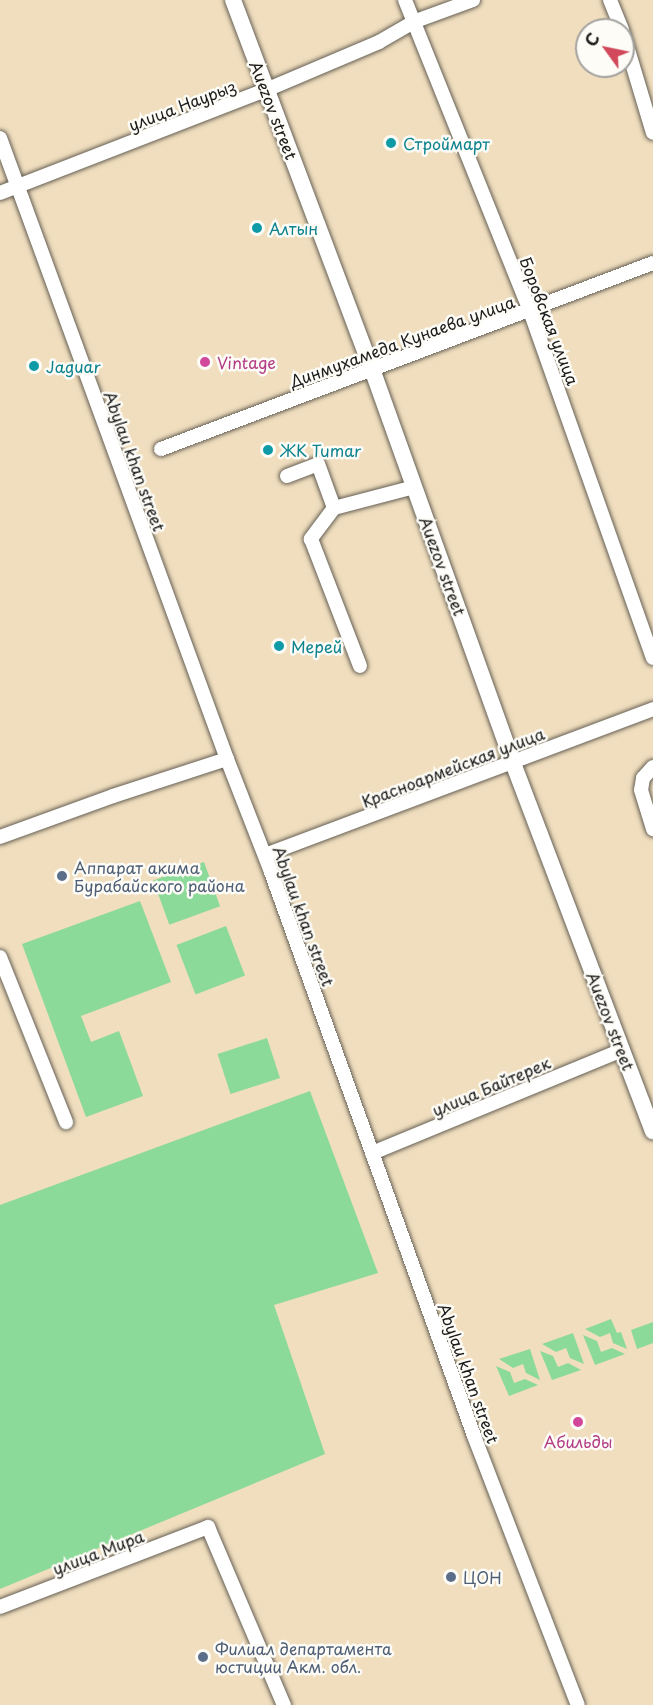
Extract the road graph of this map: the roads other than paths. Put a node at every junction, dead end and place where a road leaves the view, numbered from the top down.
1 (233, 0) edge
2 (405, 0) edge
3 (473, 0) edge
4 (610, 0) edge
5 (617, 18) edge
6 (413, 21) junction
7 (635, 74) edge
8 (266, 90) junction
9 (653, 133) edge
10 (0, 138) edge
11 (18, 187) junction
12 (0, 194) edge
13 (653, 263) edge
14 (530, 311) junction
15 (372, 369) junction
16 (161, 449) dead end
17 (287, 476) dead end
18 (414, 487) junction
19 (334, 508) junction
20 (653, 658) edge
21 (360, 666) dead end
22 (653, 709) edge
23 (227, 759) junction
24 (513, 763) junction
25 (653, 767) edge
26 (653, 829) edge
27 (0, 837) edge
28 (265, 855) junction
29 (1, 961) edge
30 (622, 1050) junction
31 (66, 1122) dead end
32 (653, 1131) edge
33 (372, 1153) junction
34 (0, 1607) edge
35 (284, 1705) edge
36 (578, 1705) edge

1 - 8 main road, Auezov street
2 - 6 street, Боровская улица
3 - 6 street, улица Наурыз
4 - 5 street
6 - 8 street, улица Наурыз
6 - 14 street, Боровская улица
7 - 9 street
8 - 11 street, улица Наурыз
8 - 15 main road, Auezov street
10 - 11 street, Abylau khan street
11 - 12 street, улица Наурыз
11 - 23 street, Abylau khan street
13 - 14 street, Динмухамеда Кунаева улица
14 - 15 street, Динмухамеда Кунаева улица
14 - 20 street, Боровская улица
15 - 16 street, Динмухамеда Кунаева улица
15 - 18 main road, Auezov street
17 - 19 street
18 - 19 street
18 - 24 main road, Auezov street
19 - 21 street
22 - 24 street, Красноармейская улица
23 - 27 street
23 - 28 street, Abylau khan street
24 - 28 street, Красноармейская улица
24 - 30 main road, Auezov street
25 - 26 street
28 - 33 street, Abylau khan street
29 - 31 street
30 - 32 main road, Auezov street
30 - 33 street, улица Байтерек
33 - 36 street, Abylau khan street
34 - 35 street, улица Мира

